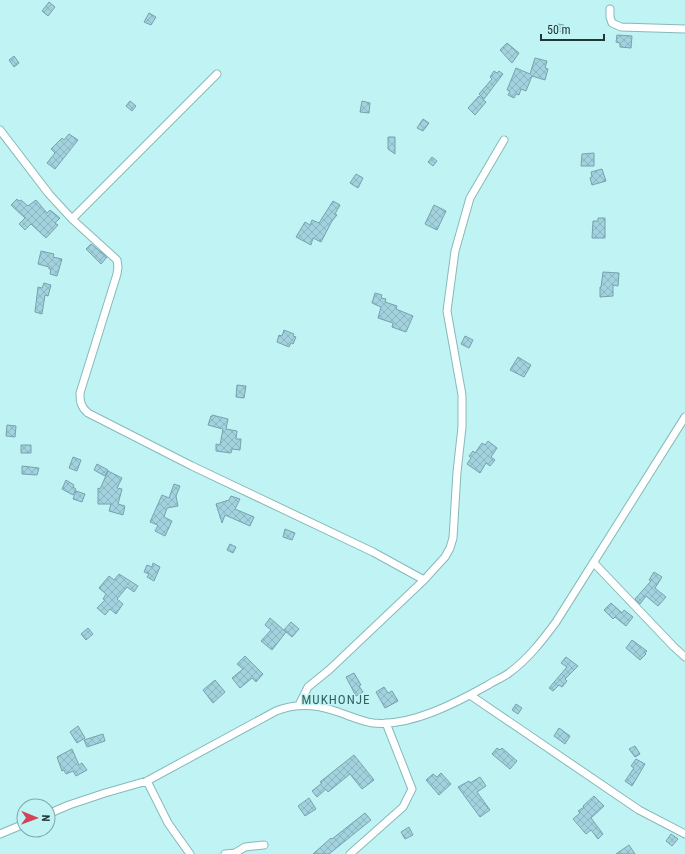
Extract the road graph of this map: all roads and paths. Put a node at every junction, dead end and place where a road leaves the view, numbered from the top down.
1 (610, 9) dead end
2 (685, 29) edge
3 (217, 74) dead end
4 (0, 130) edge
5 (504, 140) dead end
6 (72, 219) junction
7 (685, 417) edge
8 (594, 563) junction
9 (424, 580) junction
10 (685, 656) edge
11 (470, 695) junction
12 (299, 705) junction
13 (386, 723) junction
14 (147, 781) junction
15 (56, 811) edge
16 (16, 827) edge
17 (0, 834) edge
18 (685, 834) edge
19 (264, 845) dead end
20 (190, 854) edge
21 (225, 854) edge
22 (350, 854) edge

1 - 2 street
3 - 6 street
4 - 6 street
5 - 9 street
6 - 9 street
7 - 8 street
8 - 10 street
8 - 11 street
9 - 12 street
11 - 13 street
11 - 18 street
12 - 13 street
12 - 14 street
13 - 22 street
14 - 15 street
14 - 20 street
16 - 17 street
19 - 21 street

